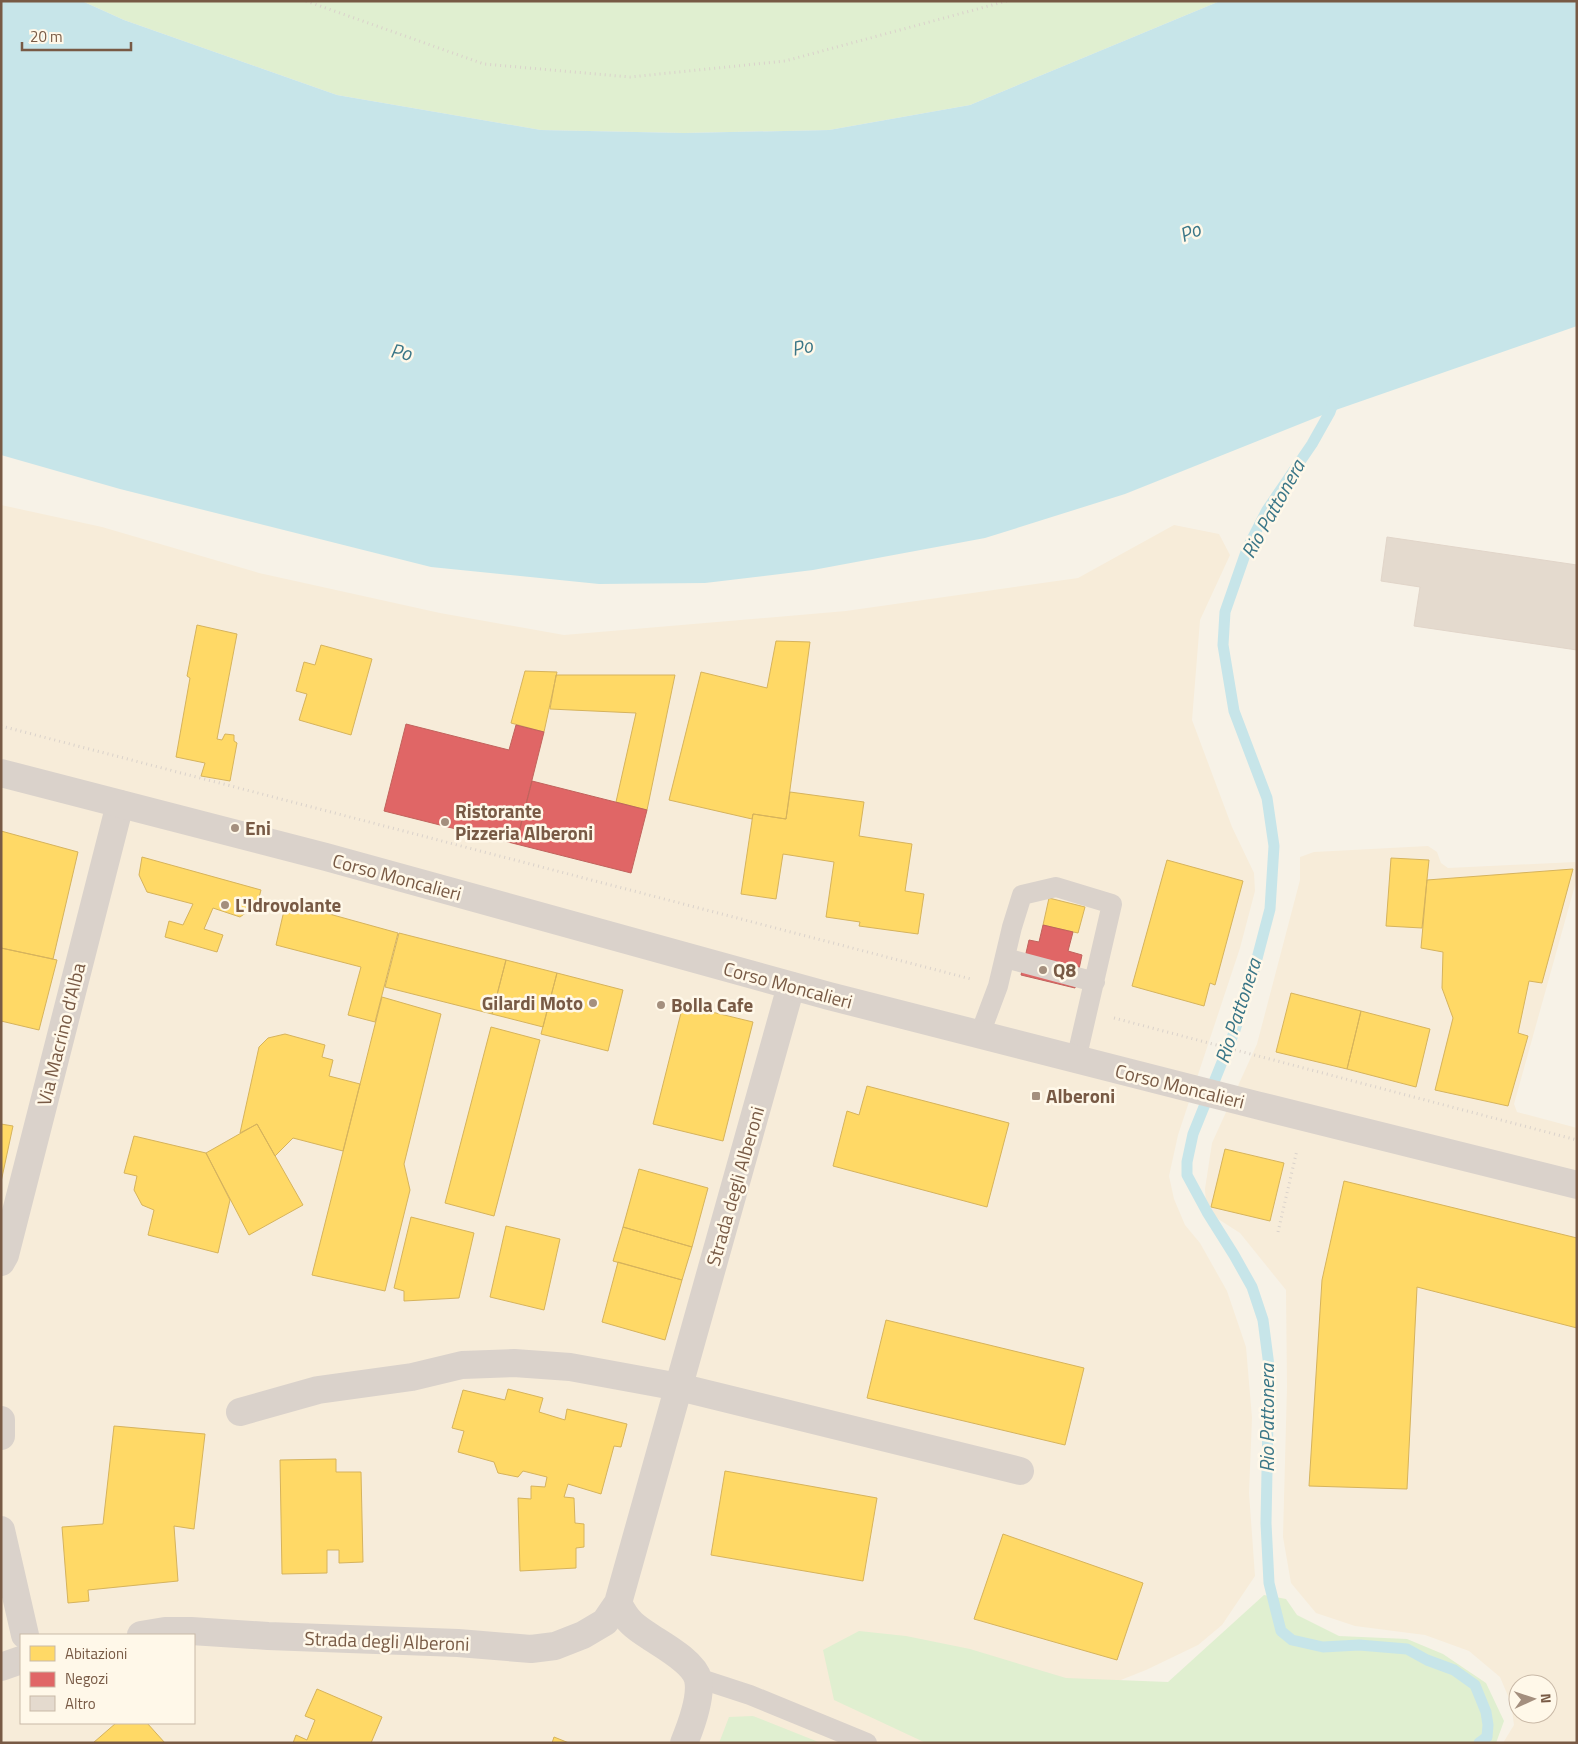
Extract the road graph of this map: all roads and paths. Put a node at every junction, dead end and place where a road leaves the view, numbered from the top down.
1 (306, 1) edge
2 (1007, 1) edge
3 (1, 726) edge
4 (1, 773) edge
5 (120, 804) junction
6 (1005, 958) junction
7 (1095, 982) junction
8 (791, 986) junction
9 (998, 986) junction
10 (1088, 1011) junction
11 (980, 1034) junction
12 (1076, 1060) junction
13 (1577, 1140) edge
14 (1294, 1166) dead end
15 (1577, 1185) edge
16 (1278, 1232) dead end
17 (1, 1262) edge
18 (679, 1387) junction
19 (240, 1412) dead end
20 (1, 1420) edge
21 (1, 1436) edge
22 (1020, 1471) dead end
23 (1, 1530) edge
24 (618, 1603) junction
25 (25, 1634) edge
26 (147, 1634) edge
27 (20, 1660) edge
28 (1, 1667) edge
29 (698, 1678) junction
30 (684, 1743) edge
31 (867, 1743) edge

1 - 2 path
3 - 9 path
4 - 5 street, Corso Moncalieri
5 - 8 street, Corso Moncalieri
5 - 17 street, Via Macrino d'Alba
6 - 7 lane
6 - 7 lane
6 - 9 lane
7 - 10 lane
8 - 11 street, Corso Moncalieri
8 - 18 street, Strada degli Alberoni
9 - 11 lane
10 - 12 lane
10 - 13 path
11 - 12 street, Corso Moncalieri
12 - 15 street, Corso Moncalieri
14 - 16 path
18 - 19 street
18 - 22 street
18 - 24 street, Strada degli Alberoni
20 - 21 street
23 - 25 street
24 - 26 street, Strada degli Alberoni
24 - 29 street
27 - 28 street
29 - 30 street
29 - 31 lane

